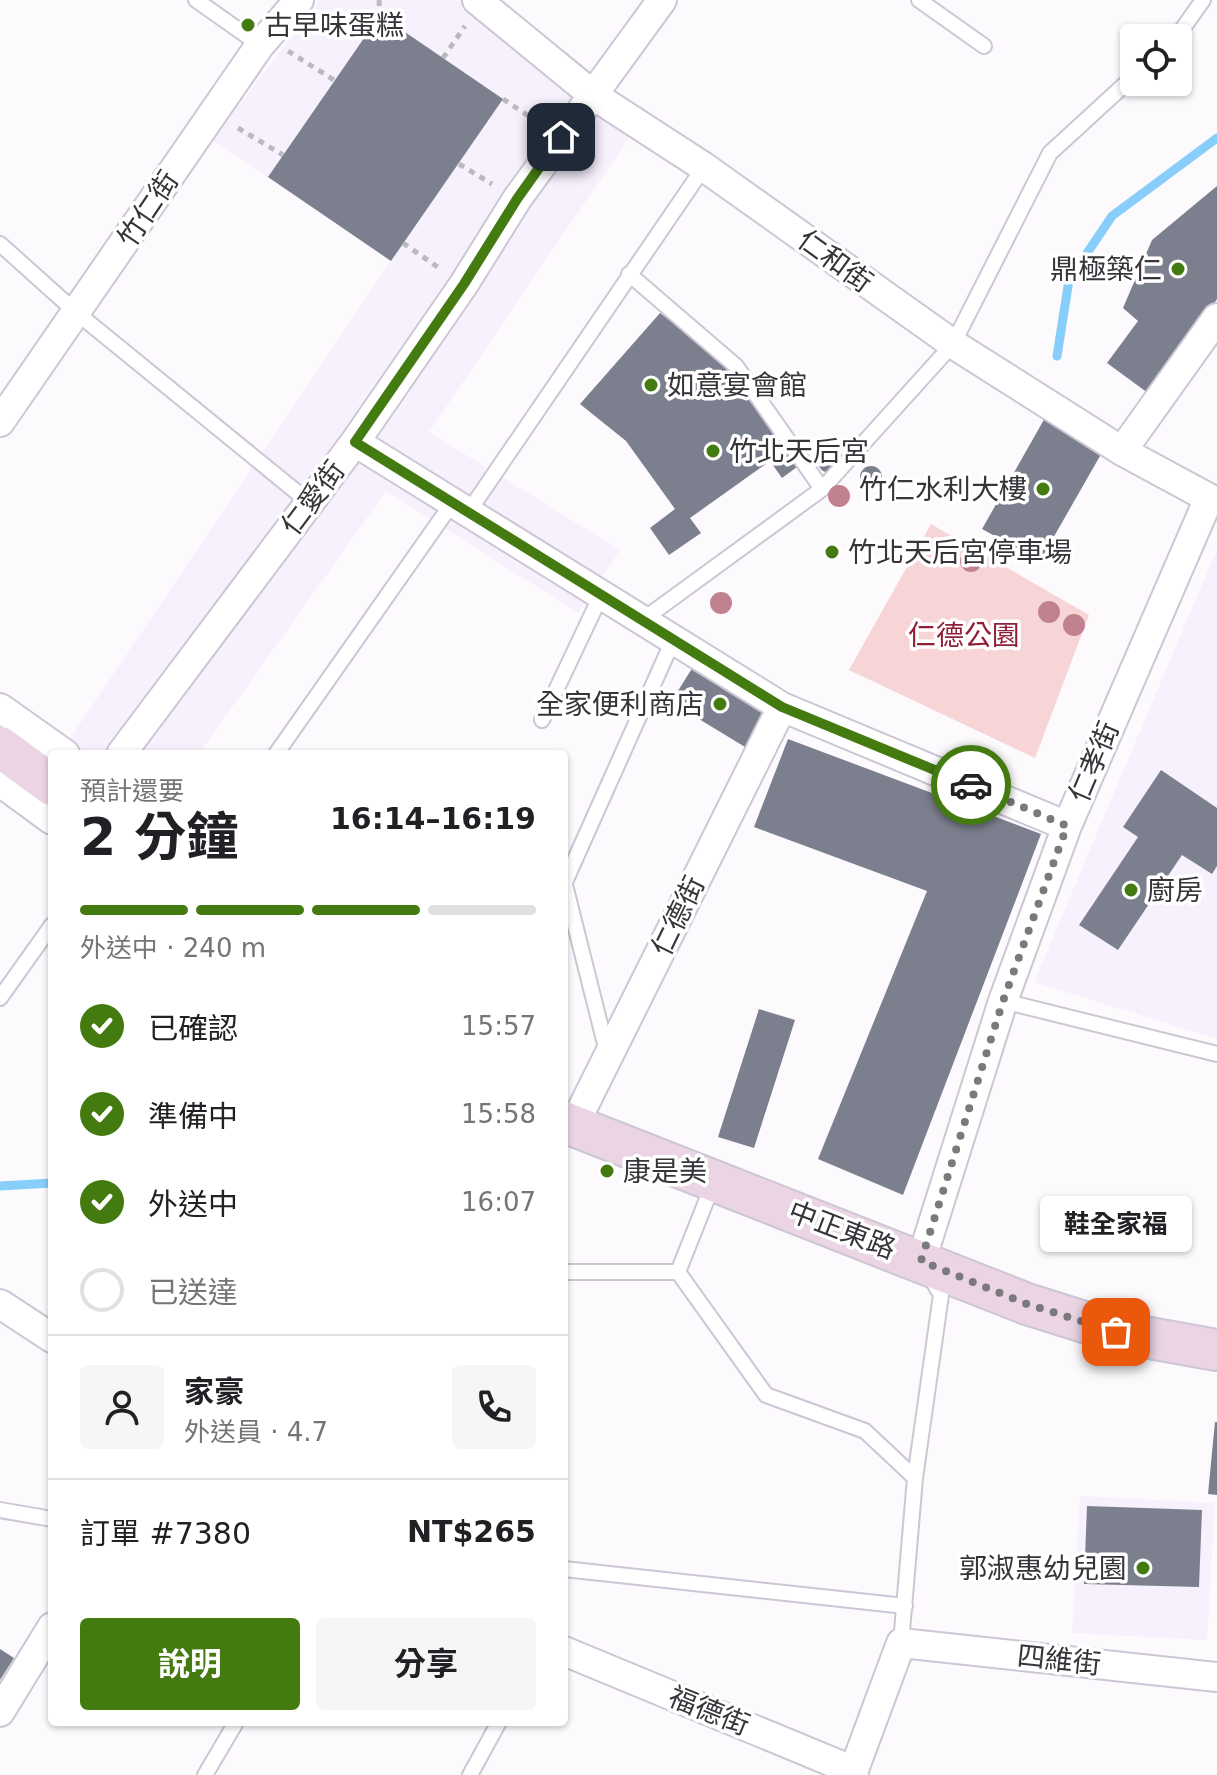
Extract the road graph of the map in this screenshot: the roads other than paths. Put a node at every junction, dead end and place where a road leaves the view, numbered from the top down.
1 (196, 0) edge
2 (299, 0) edge
3 (662, 0) edge
4 (919, 0) edge
5 (1203, 0) edge
6 (479, 2) edge
7 (1186, 24) edge
8 (264, 41) junction
9 (984, 46) dead end
10 (1120, 89) edge
11 (593, 95) junction
12 (704, 167) junction
13 (0, 244) edge
14 (629, 274) junction
15 (77, 313) junction
16 (1217, 318) edge
17 (953, 344) junction
18 (0, 422) edge
19 (355, 442) junction
20 (1122, 451) junction
21 (822, 489) junction
22 (1213, 493) edge
23 (310, 503) junction
24 (461, 507) junction
25 (602, 593) junction
26 (644, 619) junction
27 (674, 638) junction
28 (782, 707) junction
29 (0, 708) edge
30 (542, 720) dead end
31 (0, 747) edge
32 (59, 750) edge
33 (124, 750) edge
34 (279, 750) edge
35 (0, 782) edge
36 (48, 782) edge
37 (48, 817) edge
38 (1067, 826) junction
39 (568, 873) edge
40 (568, 898) edge
41 (48, 931) edge
42 (0, 998) edge
43 (1003, 1001) junction
44 (1217, 1054) edge
45 (608, 1056) junction
46 (569, 1124) edge
47 (714, 1180) junction
48 (921, 1261) junction
49 (568, 1272) edge
50 (678, 1272) junction
51 (0, 1304) edge
52 (48, 1335) edge
53 (1216, 1346) edge
54 (915, 1478) junction
55 (0, 1510) edge
56 (48, 1518) edge
57 (568, 1569) edge
58 (905, 1606) junction
59 (48, 1634) edge
60 (901, 1643) junction
61 (568, 1653) edge
62 (1217, 1677) edge
63 (0, 1712) edge
64 (234, 1726) edge
65 (497, 1726) edge
66 (858, 1774) edge
67 (205, 1775) edge
68 (470, 1775) edge

1 - 8 lane
2 - 8 street, 竹仁街
3 - 11 street, 仁愛街
4 - 9 lane
5 - 7 lane
6 - 11 street, 仁和街
8 - 15 street, 竹仁街
10 - 17 lane
11 - 12 street, 仁和街
11 - 19 street, 仁愛街
12 - 14 lane
12 - 17 street, 仁和街
13 - 15 lane
14 - 21 lane
14 - 24 lane
15 - 18 street, 竹仁街
15 - 23 lane
16 - 20 street
17 - 20 street, 仁和街
17 - 21 lane
19 - 23 street, 仁愛街
19 - 24 street
20 - 22 street, 仁和街
21 - 26 lane
22 - 38 street, 仁孝街
23 - 33 street, 仁愛街
24 - 25 street
24 - 34 lane
25 - 26 street
25 - 30 lane
26 - 27 street
27 - 28 street
27 - 39 lane
28 - 38 street
28 - 45 street, 仁德街
29 - 32 street
31 - 36 main road
35 - 37 street
38 - 43 street, 仁孝街
40 - 45 lane
41 - 42 lane
43 - 44 lane
43 - 48 street, 仁孝街
45 - 46 street, 仁德街
46 - 47 main road, 中正東路
47 - 48 main road, 中正東路
47 - 50 lane
48 - 53 main road, 中正東路
48 - 54 lane
49 - 50 lane
50 - 54 lane
51 - 52 street
54 - 58 lane
55 - 56 lane
57 - 58 lane
58 - 60 lane
59 - 63 street
60 - 62 street, 四維街
60 - 66 street
61 - 66 street, 福德街
64 - 67 lane
65 - 68 lane

